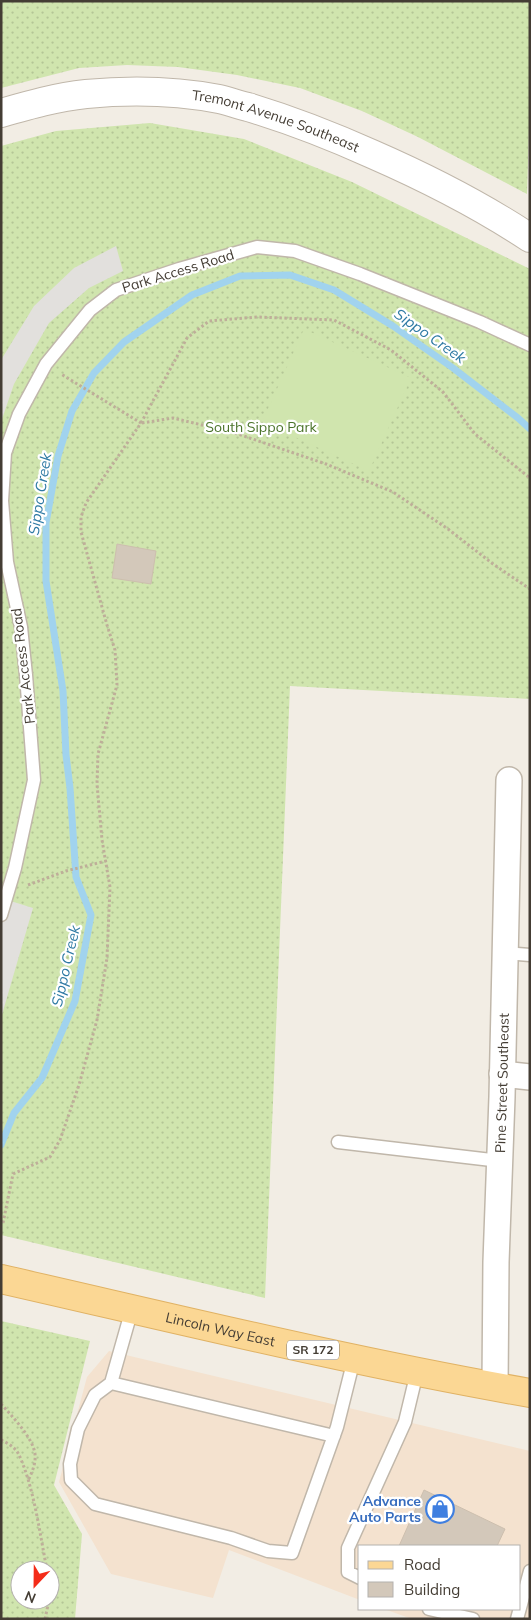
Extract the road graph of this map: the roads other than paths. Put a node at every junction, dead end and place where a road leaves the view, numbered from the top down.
1 (1, 113) edge
2 (530, 238) edge
3 (530, 345) edge
4 (509, 780) dead end
5 (519, 818) edge
6 (1, 915) edge
7 (505, 953) junction
8 (530, 954) edge
9 (502, 1074) junction
10 (530, 1076) edge
11 (338, 1142) dead end
12 (500, 1161) junction
13 (1, 1279) edge
14 (132, 1309) junction
15 (354, 1359) junction
16 (417, 1372) junction
17 (111, 1383) junction
18 (495, 1387) junction
19 (530, 1393) edge
20 (334, 1436) junction
21 (530, 1572) edge
22 (358, 1577) edge
23 (521, 1607) edge
24 (433, 1610) edge
25 (473, 1619) edge

1 - 2 street, Tremont Avenue Southeast
3 - 6 lane, Park Access Road
4 - 5 street, Pine Street Southeast
5 - 7 street, Pine Street Southeast
7 - 8 lane
7 - 9 street, Pine Street Southeast
9 - 10 street
9 - 12 street, Pine Street Southeast
11 - 12 lane
12 - 18 street, Pine Street Southeast
13 - 14 main road, Lincoln Way East / SR 172
14 - 15 main road, Lincoln Way East / SR 172
14 - 17 lane
15 - 16 main road, Lincoln Way East / SR 172
15 - 20 lane
16 - 18 main road, Lincoln Way East / SR 172
16 - 22 lane
17 - 20 lane
17 - 20 lane
18 - 19 main road, Lincoln Way East / SR 172
21 - 23 lane
24 - 25 lane

